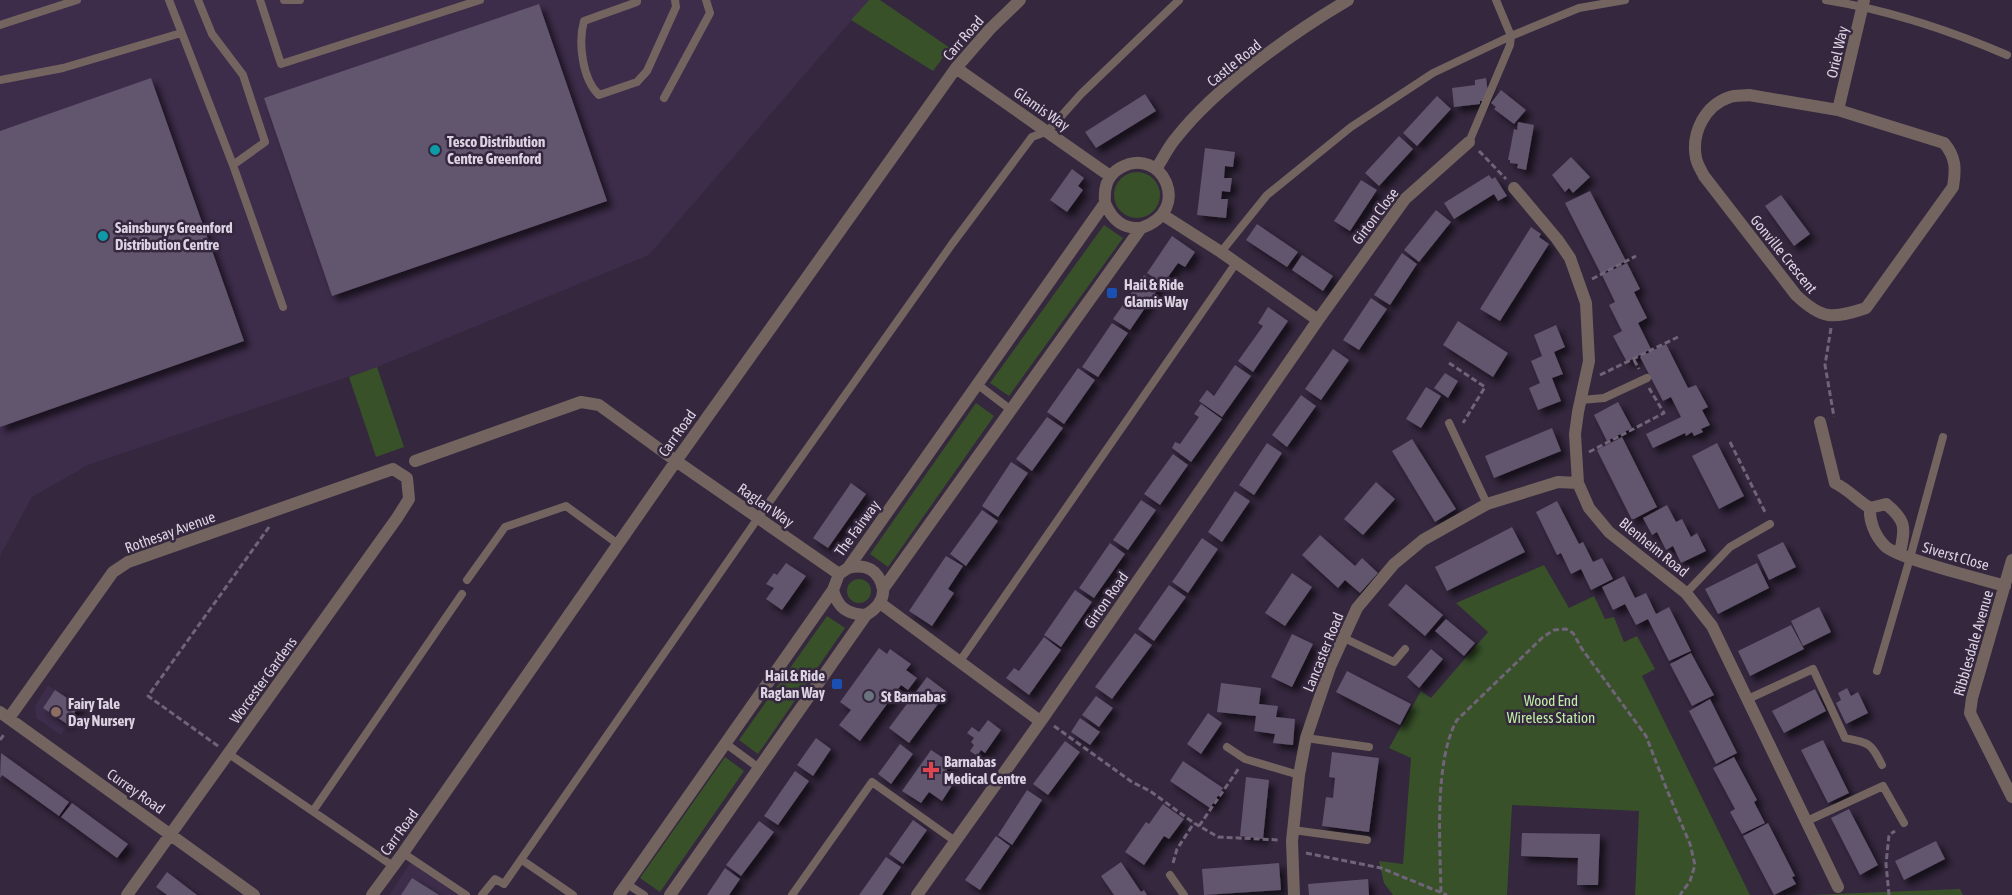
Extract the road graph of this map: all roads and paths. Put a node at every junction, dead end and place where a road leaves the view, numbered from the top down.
1 (76, 0) edge
2 (169, 0) edge
3 (198, 0) edge
4 (260, 0) edge
5 (284, 0) edge
6 (300, 0) edge
7 (480, 0) edge
8 (675, 0) edge
9 (706, 0) edge
10 (1020, 0) edge
11 (1179, 0) edge
12 (1348, 0) edge
13 (1496, 0) edge
14 (1625, 0) edge
15 (1826, 0) edge
16 (640, 1) edge
17 (1863, 3) edge
18 (0, 25) edge
19 (181, 33) junction
20 (1510, 36) junction
21 (2007, 55) dead end
22 (956, 68) junction
23 (0, 80) edge
24 (664, 98) dead end
25 (1839, 110) junction
26 (1048, 131) junction
27 (1469, 142) junction
28 (233, 165) junction
29 (1156, 169) junction
30 (1110, 176) junction
31 (1514, 188) joint
32 (1105, 204) junction
33 (1163, 215) junction
34 (1141, 228) junction
35 (1221, 252) junction
36 (1636, 256) dead end
37 (1236, 263) junction
38 (1581, 285) junction
39 (283, 307) dead end
40 (1833, 316) junction
41 (1318, 320) junction
42 (1678, 337) dead end
43 (1449, 363) dead end
44 (1646, 378) joint
45 (1585, 382) junction
46 (977, 384) junction
47 (1581, 400) junction
48 (1011, 410) junction
49 (1834, 418) dead end
50 (1820, 422) dead end
51 (1449, 423) dead end
52 (1455, 435) junction
53 (1943, 437) dead end
54 (1730, 442) dead end
55 (1576, 458) junction
56 (415, 461) dead end
57 (676, 461) junction
58 (407, 478) joint
59 (1578, 483) junction
60 (1487, 504) junction
61 (1870, 507) junction
62 (282, 508) junction
63 (758, 518) junction
64 (1770, 524) joint
65 (618, 544) junction
66 (1905, 556) junction
67 (2012, 560) edge
68 (843, 571) junction
69 (467, 580) dead end
70 (2005, 586) junction
71 (883, 589) junction
72 (833, 590) junction
73 (1686, 593) junction
74 (462, 594) dead end
75 (880, 603) junction
76 (866, 615) junction
77 (1344, 638) junction
78 (1404, 649) dead end
79 (960, 661) junction
80 (1877, 671) dead end
81 (1748, 699) junction
82 (3, 717) edge
83 (1041, 719) junction
84 (1306, 738) junction
85 (725, 743) junction
86 (1227, 747) dead end
87 (1369, 747) dead end
88 (229, 753) junction
89 (1245, 759) junction
90 (1882, 765) dead end
91 (759, 768) junction
92 (1299, 775) junction
93 (2012, 797) edge
94 (313, 811) junction
95 (1808, 821) junction
96 (1194, 823) junction
97 (1904, 823) joint
98 (1199, 826) junction
99 (1293, 830) junction
100 (170, 834) junction
101 (1269, 840) dead end
102 (1367, 840) dead end
103 (955, 841) junction
104 (1292, 850) junction
105 (403, 853) junction
106 (522, 860) junction
107 (393, 866) junction
108 (1170, 875) joint
109 (627, 884) junction
110 (1838, 887) dead end
111 (1441, 892) junction
112 (127, 895) edge
113 (254, 895) edge
114 (372, 895) edge
115 (466, 895) edge
116 (482, 895) edge
117 (573, 895) edge
118 (620, 895) edge
119 (644, 895) edge
120 (670, 895) edge
121 (792, 895) edge
122 (917, 895) edge
123 (1184, 895) edge
124 (1294, 895) edge
125 (1447, 895) edge
126 (1680, 895) edge
127 (1889, 895) edge

1 - 18 lane
2 - 19 lane
3 - 28 lane
4 - 7 lane
5 - 6 lane
8 - 16 lane
9 - 24 lane
10 - 22 street, Carr Road
11 - 26 lane
12 - 29 street, Castle Road
13 - 20 lane
14 - 20 lane
15 - 17 lane
17 - 21 lane
17 - 25 street, Oriel Way
19 - 23 lane
19 - 28 lane
20 - 27 lane
20 - 35 lane
22 - 26 street, Glamis Way
22 - 57 street, Carr Road
25 - 40 street, Gonville Crescent
25 - 40 street, Gonville Crescent
26 - 30 street, Glamis Way
26 - 63 lane
27 - 31 path
27 - 41 street, Girton Close
28 - 39 lane
29 - 30 street
29 - 33 street
30 - 32 street, The Fairway
31 - 38 street, Blenheim Road
32 - 34 street
32 - 46 street, The Fairway
33 - 34 street
33 - 35 street
34 - 48 street
35 - 37 street
36 - 38 path
37 - 41 street
37 - 79 lane
38 - 45 street, Blenheim Road
40 - 49 path
41 - 83 street, Girton Road
42 - 45 path
43 - 52 path
44 - 47 lane
44 - 55 path
45 - 47 street, Blenheim Road
46 - 48 lane
46 - 68 street, The Fairway
47 - 55 street, Blenheim Road
48 - 71 street
50 - 61 street
51 - 52 lane
52 - 60 lane
53 - 66 lane
54 - 64 path
55 - 59 street, Blenheim Road
56 - 57 street
57 - 63 street, Raglan Way
57 - 65 street, Carr Road
58 - 62 street, Rothesay Avenue
58 - 88 street, Worcester Gardens
59 - 60 street, Lancaster Road
59 - 73 street, Blenheim Road
60 - 77 street, Lancaster Road
61 - 66 street, Siverst Close
61 - 66 street, Siverst Close
62 - 82 street, Rothesay Avenue
62 - 88 path
63 - 68 street, Raglan Way
63 - 106 lane
64 - 73 lane
65 - 69 lane
65 - 105 street, Carr Road
66 - 70 street, Siverst Close
66 - 80 lane
67 - 70 street, Ribblesdale Avenue
68 - 71 street
68 - 72 street, The Fairway
70 - 93 street, Ribblesdale Avenue
71 - 75 street
72 - 76 street
72 - 85 street, The Fairway
73 - 81 street, Blenheim Road
74 - 94 lane
75 - 76 street
75 - 79 street
76 - 91 street
77 - 78 lane
77 - 84 street, Lancaster Road
79 - 83 street
81 - 90 lane
81 - 95 street, Blenheim Road
82 - 100 street, Currey Road
83 - 96 path
83 - 103 street, Girton Road
84 - 87 lane
84 - 92 street, Lancaster Road
85 - 91 lane
85 - 109 street, The Fairway
86 - 89 lane
88 - 94 lane
88 - 100 street, Worcester Gardens
89 - 92 lane
89 - 98 path
91 - 120 street
92 - 99 street, Lancaster Road
94 - 107 lane
95 - 97 lane
95 - 110 street, Blenheim Road
96 - 98 path
96 - 108 path
97 - 127 path
98 - 101 path
99 - 102 lane
99 - 104 street, Lancaster Road
100 - 112 street, Worcester Gardens
100 - 113 street, Currey Road
103 - 121 lane
103 - 122 street, Girton Road
104 - 111 path
104 - 124 street, Lancaster Road
105 - 107 street, Carr Road
105 - 115 lane
106 - 116 lane
106 - 117 lane
107 - 114 street, Carr Road
108 - 123 lane
109 - 118 street, The Fairway
109 - 119 lane
111 - 125 path
111 - 126 path

